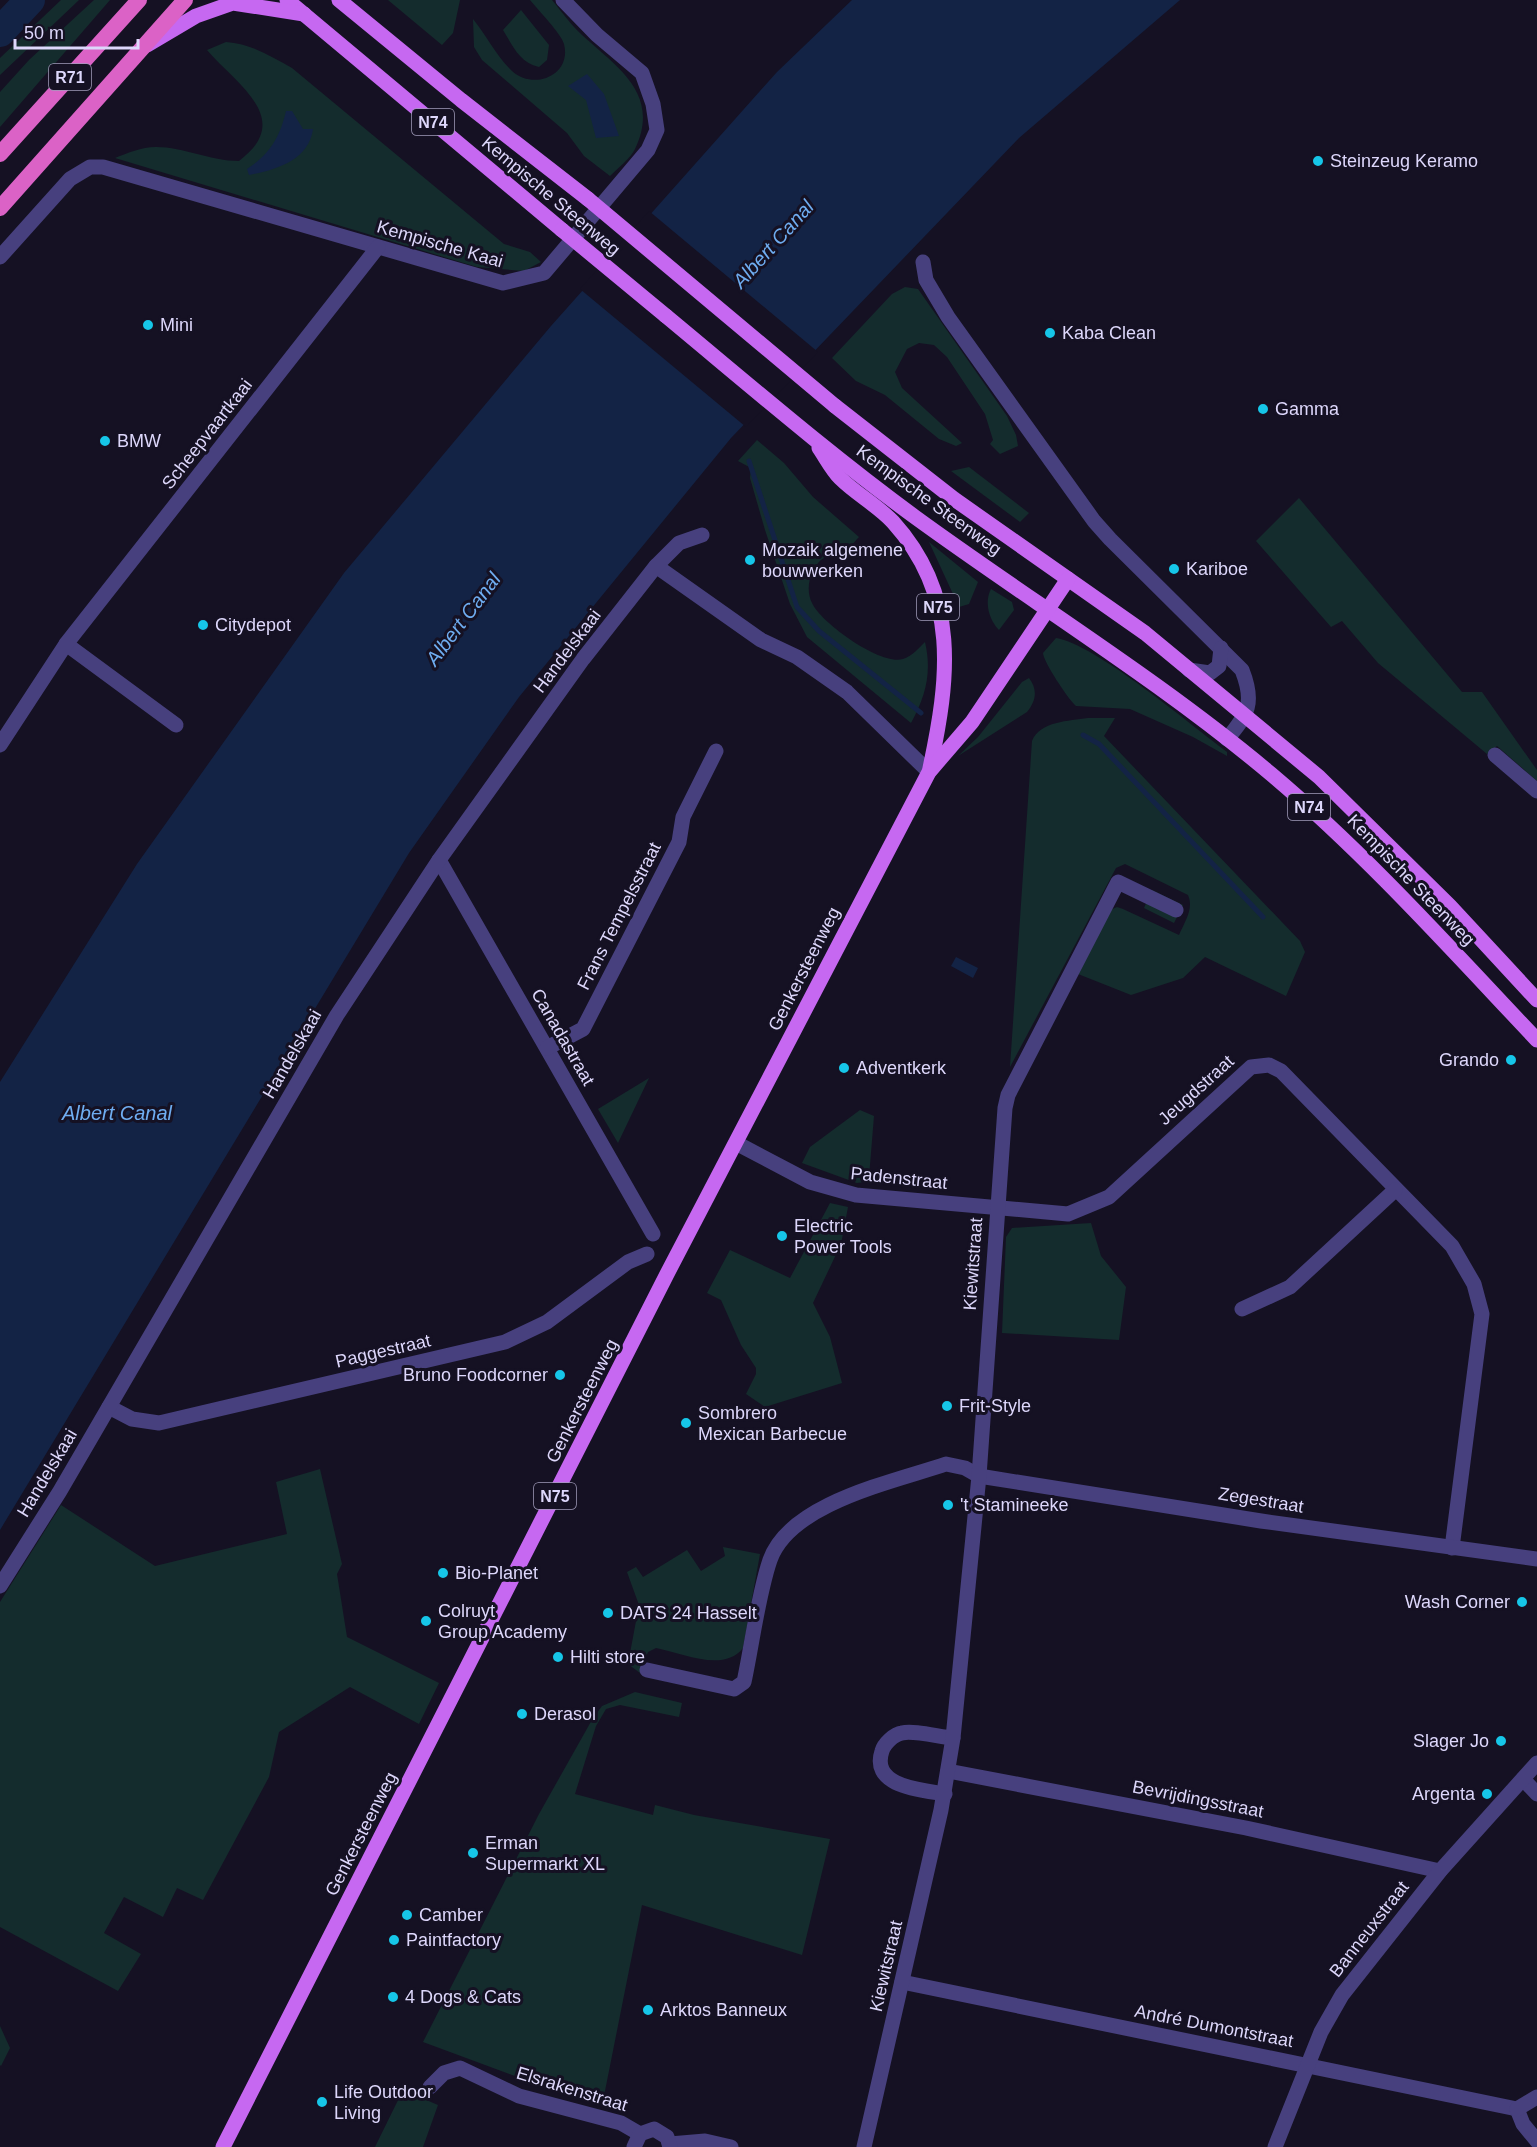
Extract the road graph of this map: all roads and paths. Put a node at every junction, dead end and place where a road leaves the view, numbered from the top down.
1 (139, 0) edge
2 (185, 0) edge
3 (287, 0) edge
4 (563, 0) edge
5 (342, 1) edge
6 (304, 14) junction
7 (143, 48) junction
8 (0, 154) edge
9 (0, 207) edge
10 (378, 248) junction
11 (0, 257) edge
12 (923, 262) dead end
13 (810, 436) junction
14 (702, 536) dead end
15 (656, 566) junction
16 (1068, 579) junction
17 (1048, 612) junction
18 (66, 644) junction
19 (1221, 648) junction
20 (1189, 670) junction
21 (1246, 716) junction
22 (176, 725) dead end
23 (1227, 740) junction
24 (0, 745) edge
25 (716, 751) dead end
26 (1494, 755) dead end
27 (930, 772) junction
28 (1537, 791) edge
29 (439, 860) junction
30 (1176, 910) dead end
31 (1537, 1000) edge
32 (1537, 1040) edge
33 (547, 1048) junction
34 (736, 1143) junction
35 (1395, 1190) junction
36 (997, 1207) junction
37 (653, 1234) dead end
38 (647, 1254) dead end
39 (1242, 1310) dead end
40 (109, 1407) junction
41 (979, 1476) junction
42 (1452, 1548) junction
43 (1537, 1559) edge
44 (0, 1586) edge
45 (647, 1670) dead end
46 (953, 1738) junction
47 (1537, 1763) edge
48 (948, 1771) junction
49 (1523, 1779) junction
50 (945, 1794) junction
51 (1537, 1794) edge
52 (1440, 1871) junction
53 (902, 1982) junction
54 (1308, 2065) junction
55 (430, 2087) dead end
56 (1537, 2097) edge
57 (1517, 2109) junction
58 (637, 2141) edge
59 (1537, 2141) edge
60 (670, 2145) edge
61 (223, 2147) edge
62 (732, 2147) edge
63 (864, 2147) edge
64 (1275, 2147) edge

1 - 8 highway, R71
2 - 7 highway, R71
3 - 6 main road, Kempische Steenweg / N74
4 - 10 street, Kempische Kaai
5 - 16 main road, Kempische Steenweg / N74, bridge
6 - 7 main road
6 - 13 main road, Kempische Steenweg / N74, bridge
7 - 9 highway, R71
10 - 11 street, Kempische Kaai
10 - 18 street, Scheepvaartkaai
12 - 19 street
13 - 17 main road, Kempische Steenweg / N74
13 - 27 main road, Genkersteenweg / N75
14 - 15 street, Handelskaai
15 - 27 street
15 - 29 street, Handelskaai
16 - 17 main road, Genkersteenweg / N75
16 - 20 main road, Kempische Steenweg / N74
17 - 23 main road, Kempische Steenweg / N74
17 - 27 main road, Genkersteenweg / N75
18 - 22 street
18 - 24 street, Scheepvaartkaai
19 - 20 street
19 - 21 street
20 - 21 main road, Kempische Steenweg / N74
21 - 23 street
21 - 31 main road, Kempische Steenweg / N74
23 - 32 main road, Kempische Steenweg / N74
25 - 33 street, Frans Tempelsstraat
26 - 28 street
27 - 34 main road, Genkersteenweg / N75
29 - 33 street, Canadastraat
29 - 40 street, Handelskaai
30 - 36 street, Kiewitstraat
33 - 37 street, Canadastraat
34 - 36 street, Padenstraat
34 - 61 main road, Genkersteenweg / N75
35 - 36 street, Jeugdstraat
35 - 39 street
35 - 42 street, Jeugdstraat
36 - 41 street, Kiewitstraat
38 - 40 street, Paggestraat
40 - 44 street, Handelskaai
41 - 42 street, Zegestraat
41 - 45 street, Zegestraat
41 - 46 street, Kiewitstraat
42 - 43 street, Zegestraat
46 - 48 street, Kiewitstraat
46 - 50 street
47 - 49 street, Banneuxstraat
48 - 50 street, Kiewitstraat
48 - 52 street, Bevrijdingsstraat
49 - 51 street
49 - 52 street, Banneuxstraat
50 - 53 street, Kiewitstraat
52 - 54 street, Banneuxstraat
53 - 54 street, André Dumontstraat
53 - 63 street, Kiewitstraat
54 - 57 street, André Dumontstraat
54 - 64 street, Banneuxstraat
55 - 58 street, Elsrakenstraat
56 - 57 street
57 - 59 street
58 - 60 street, Elsrakenstraat
60 - 62 street, Elsrakenstraat

